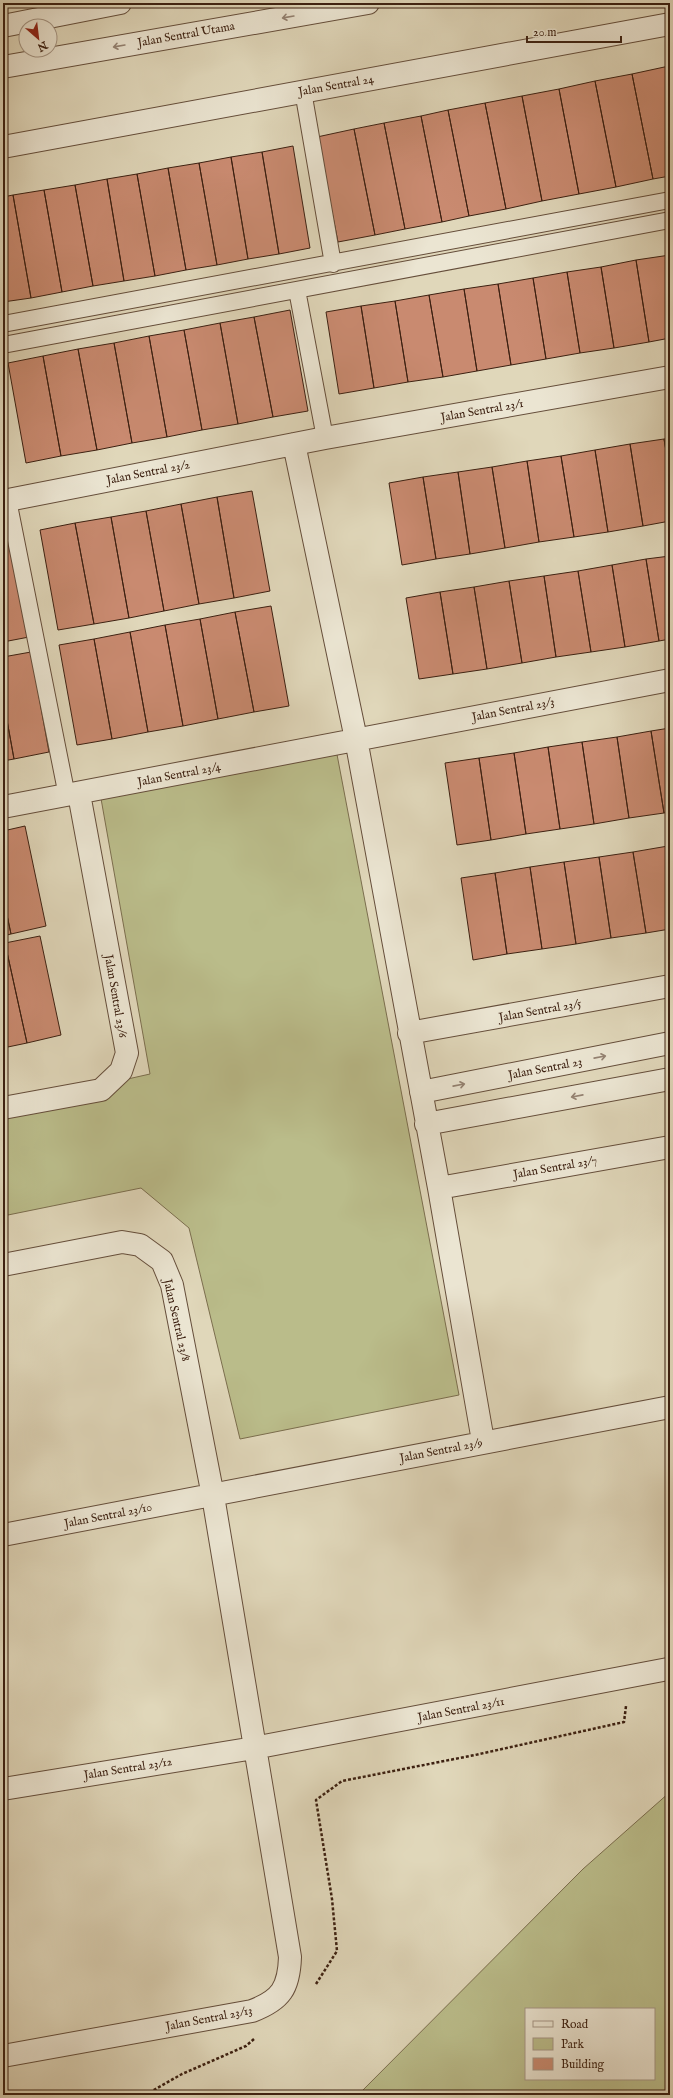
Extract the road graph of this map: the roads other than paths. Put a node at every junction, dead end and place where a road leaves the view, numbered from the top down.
1 (120, 3) edge
2 (368, 3) edge
3 (670, 24) edge
4 (3, 26) edge
5 (3, 67) edge
6 (303, 91) junction
7 (3, 146) edge
8 (670, 200) edge
9 (670, 220) edge
10 (333, 264) junction
11 (297, 290) junction
12 (3, 324) edge
13 (3, 345) edge
14 (670, 377) edge
15 (325, 438) junction
16 (294, 444) junction
17 (6, 501) edge
18 (670, 680) edge
19 (356, 739) junction
20 (73, 795) junction
21 (3, 807) edge
22 (670, 986) edge
23 (410, 1033) junction
24 (670, 1043) edge
25 (670, 1079) edge
26 (421, 1092) junction
27 (3, 1108) edge
28 (426, 1124) junction
29 (670, 1147) edge
30 (439, 1188) junction
31 (3, 1266) edge
32 (670, 1407) edge
33 (483, 1441) junction
34 (213, 1496) junction
35 (3, 1535) edge
36 (668, 1669) dead end
37 (254, 1748) junction
38 (3, 1789) edge
39 (3, 2056) edge

1 - 4 street
2 -> 5 street, Jalan Sentral Utama
3 - 6 street, Jalan Sentral 24
6 - 7 street, Jalan Sentral 24
6 - 10 lane
8 - 10 lane
9 - 11 lane
10 - 12 lane
11 - 13 lane
11 - 15 lane
14 - 15 street, Jalan Sentral 23/1
15 - 16 street, Jalan Sentral 23/1
16 - 17 street, Jalan Sentral 23/2
16 - 19 street
17 - 20 lane
18 - 19 street, Jalan Sentral 23/3
19 - 20 street, Jalan Sentral 23/4
19 - 23 street
20 - 21 street, Jalan Sentral 23/4
20 - 27 street, Jalan Sentral 23/6
22 - 23 street, Jalan Sentral 23/5
23 - 26 street
26 -> 24 street, Jalan Sentral 23
25 -> 28 street
26 - 28 street
28 - 30 street
29 - 30 street, Jalan Sentral 23/7
30 - 33 street
31 - 34 street, Jalan Sentral 23/8
32 - 33 street, Jalan Sentral 23/9
33 - 34 street, Jalan Sentral 23/9
34 - 35 street, Jalan Sentral 23/10
34 - 37 street, Jalan Sentral 23/8
36 - 37 street, Jalan Sentral 23/11
37 - 38 street, Jalan Sentral 23/12
37 - 39 street, Jalan Sentral 23/13

